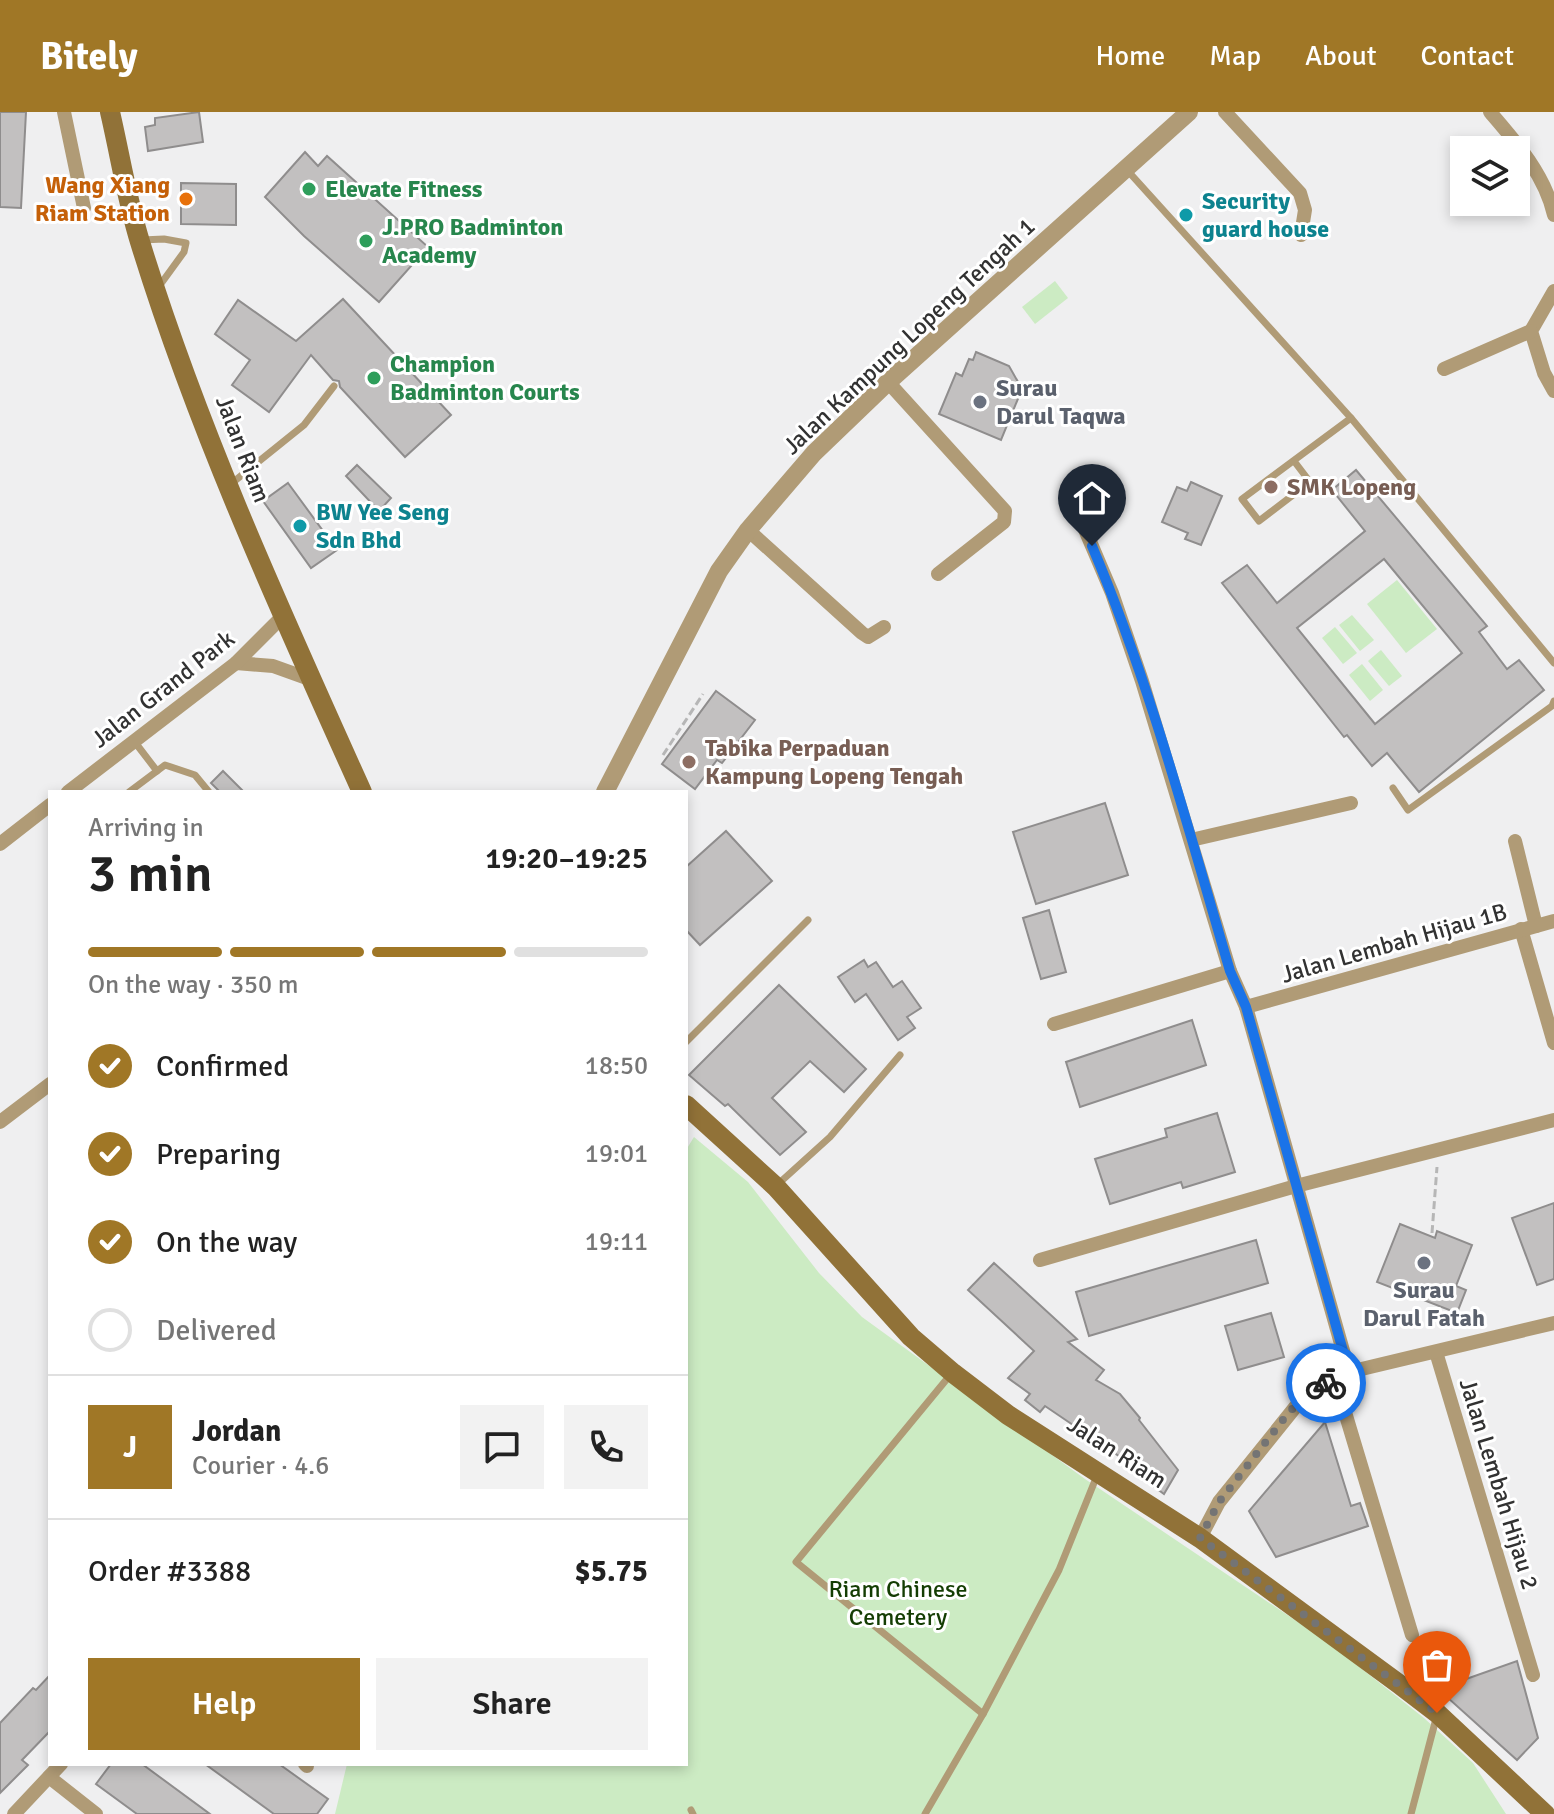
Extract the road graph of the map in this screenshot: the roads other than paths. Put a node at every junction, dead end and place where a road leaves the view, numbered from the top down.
1 (64, 112) edge
2 (110, 112) edge
3 (1189, 112) edge
4 (1225, 112) edge
5 (1490, 112) edge
6 (1125, 169) junction
7 (84, 208) dead end
8 (1554, 215) edge
9 (1301, 235) dead end
10 (140, 240) junction
11 (157, 289) junction
12 (1554, 291) edge
13 (1531, 331) junction
14 (1444, 369) dead end
15 (888, 382) junction
16 (334, 386) dead end
17 (1554, 391) edge
18 (1351, 418) junction
19 (1294, 461) junction
20 (229, 486) junction
21 (1072, 499) dead end
22 (748, 530) junction
23 (938, 574) dead end
24 (282, 617) junction
25 (884, 627) dead end
26 (236, 663) junction
27 (1554, 663) edge
28 (312, 680) junction
29 (1554, 701) edge
30 (134, 741) junction
31 (157, 771) junction
32 (1393, 788) dead end
33 (71, 790) edge
34 (132, 790) edge
35 (207, 790) edge
36 (361, 790) edge
37 (606, 790) edge
38 (1351, 803) dead end
39 (48, 807) edge
40 (1191, 840) junction
41 (1515, 841) dead end
42 (0, 844) edge
43 (808, 920) dead end
44 (1554, 921) edge
45 (1528, 928) junction
46 (1230, 971) junction
47 (1246, 1007) junction
48 (1054, 1024) dead end
49 (688, 1040) edge
50 (1554, 1043) edge
51 (900, 1055) dead end
52 (48, 1086) edge
53 (688, 1107) edge
54 (1554, 1120) edge
55 (0, 1122) edge
56 (1296, 1186) junction
57 (776, 1187) junction
58 (1040, 1260) dead end
59 (1554, 1323) edge
60 (1436, 1352) junction
61 (953, 1373) junction
62 (1342, 1375) junction
63 (1098, 1471) junction
64 (1200, 1538) junction
65 (1412, 1635) dead end
66 (1533, 1675) dead end
67 (1437, 1713) junction
68 (983, 1714) junction
69 (59, 1766) edge
70 (49, 1777) junction
71 (14, 1814) edge
72 (96, 1814) edge
73 (925, 1814) edge
74 (1411, 1814) edge
75 (1545, 1814) edge

1 - 7 street
2 - 10 main road, Jalan Riam
3 - 6 street, Jalan Kampung Lopeng Tengah 1
4 - 9 street
5 - 8 street
6 - 15 street, Jalan Kampung Lopeng Tengah 1
6 - 18 lane
10 - 11 main road, Jalan Riam
10 - 11 lane
11 - 20 main road, Jalan Riam
12 - 13 street
13 - 14 street
13 - 17 street
15 - 22 street, Jalan Kampung Lopeng Tengah 1
15 - 23 street
16 - 20 lane
18 - 19 lane
18 - 27 lane
19 - 19 lane
20 - 24 main road, Jalan Riam
21 - 40 street
22 - 25 street
22 - 37 street, Jalan Kampung Lopeng Tengah 1
24 - 26 street, Jalan Grand Park
24 - 28 main road, Jalan Riam
26 - 28 street
26 - 30 street, Jalan Grand Park
28 - 36 main road, Jalan Riam
29 - 32 lane
30 - 31 lane
30 - 33 street, Jalan Grand Park
31 - 34 lane
31 - 35 lane
38 - 40 street
39 - 42 street
40 - 46 street
41 - 45 street
43 - 49 lane
44 - 45 street, Jalan Lembah Hijau 1B
45 - 47 street, Jalan Lembah Hijau 1B
45 - 50 street
46 - 47 street
46 - 48 street
47 - 56 street
51 - 57 lane
52 - 55 street
53 - 57 main road, Jalan Riam
54 - 56 street
56 - 58 street
56 - 62 street
57 - 61 main road, Jalan Riam
59 - 60 street
60 - 62 street
60 - 66 street, Jalan Lembah Hijau 2
61 - 63 main road, Jalan Riam
61 - 68 lane
62 - 64 street
62 - 65 street
63 - 64 main road, Jalan Riam
63 - 68 lane
64 - 67 main road, Jalan Riam
67 - 74 lane
67 - 75 main road, Jalan Riam
68 - 73 lane
69 - 70 street
70 - 71 street
70 - 72 street

